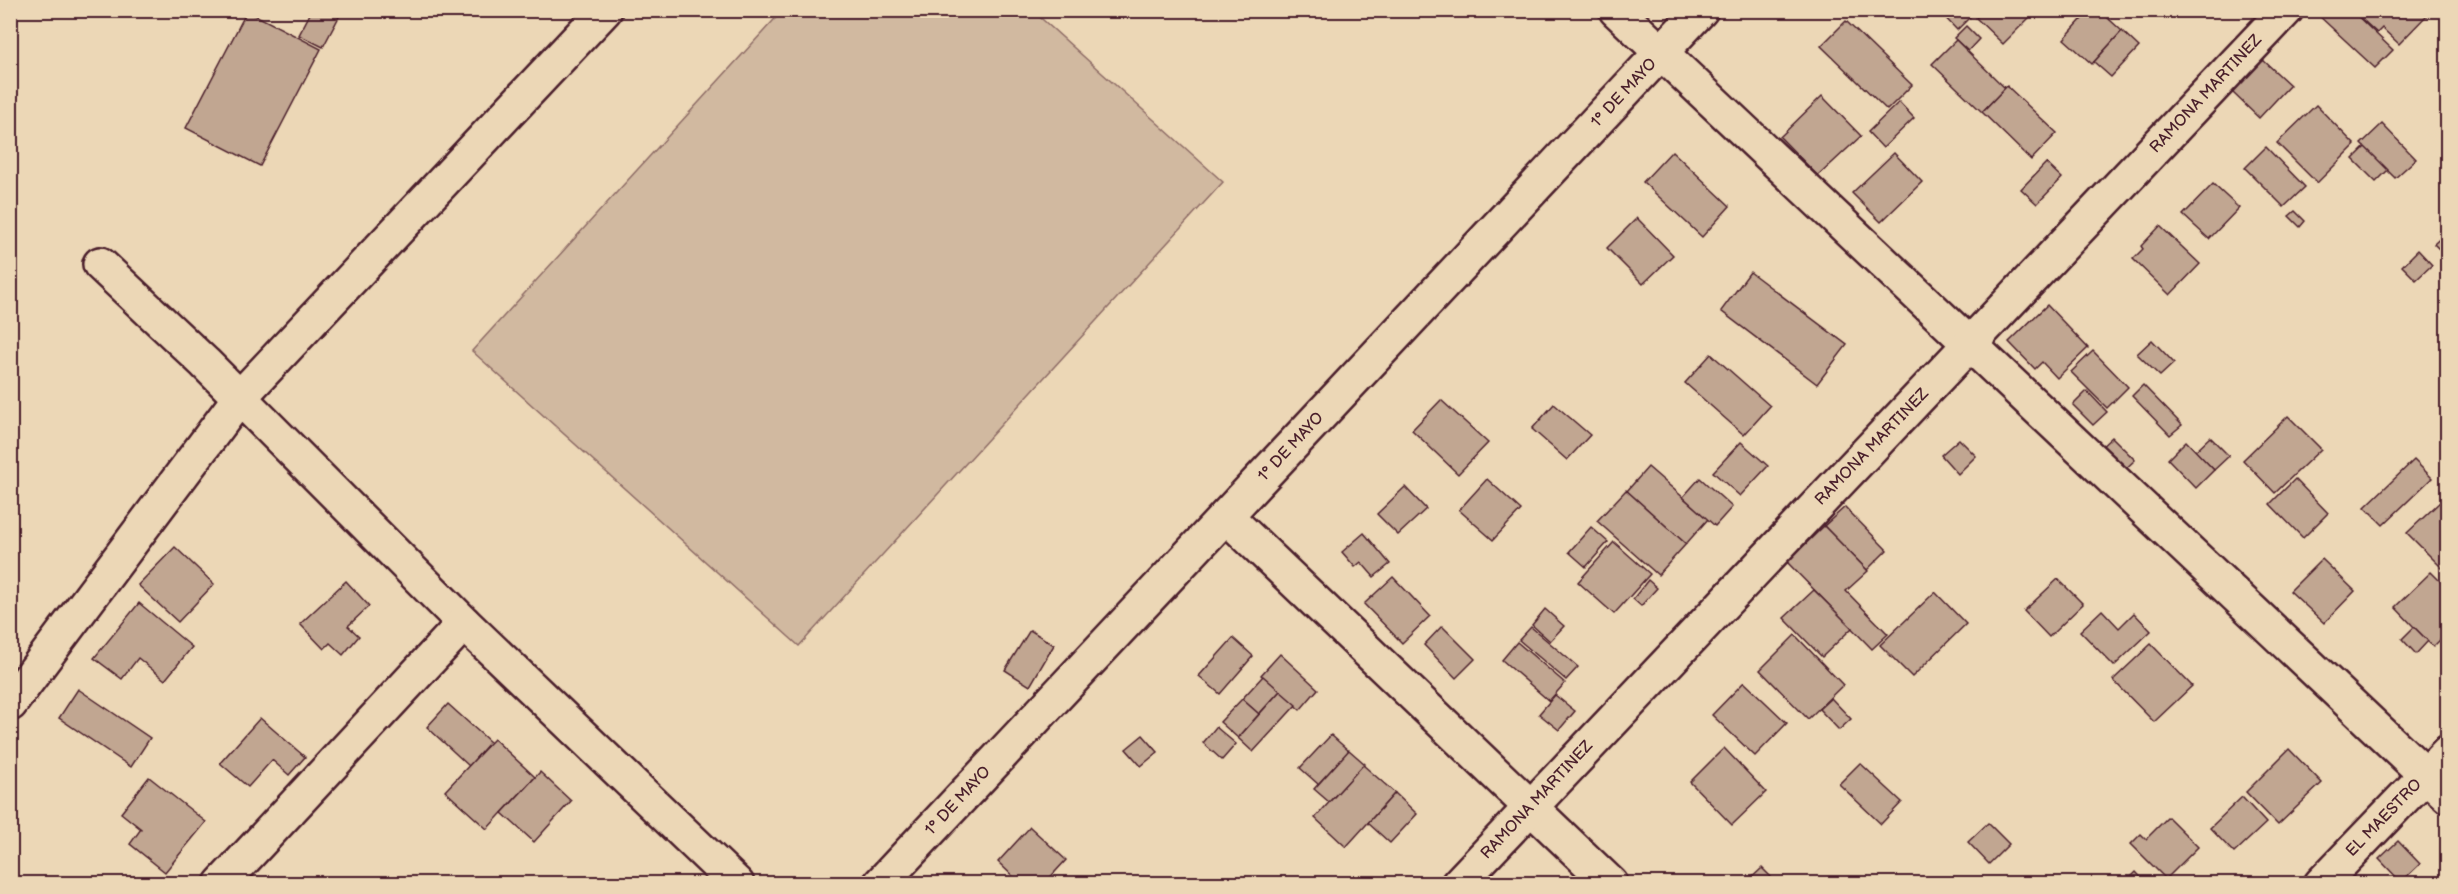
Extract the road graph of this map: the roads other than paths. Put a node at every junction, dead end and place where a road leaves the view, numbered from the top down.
1 (605, 10) edge
2 (1616, 10) edge
3 (1701, 10) edge
4 (2286, 10) edge
5 (1661, 53) junction
6 (100, 264) dead end
7 (1969, 344) junction
8 (240, 397) junction
9 (1226, 516) junction
10 (464, 623) junction
11 (10, 704) edge
12 (2440, 775) edge
13 (1530, 807) junction
14 (222, 884) edge
15 (737, 884) edge
16 (880, 884) edge
17 (1458, 884) edge
18 (1611, 884) edge
19 (2321, 884) edge

1 - 8 street
2 - 5 street
3 - 5 street, 1° DE MAYO
4 - 7 street, RAMONA MARTINEZ
5 - 7 street
5 - 9 street, 1° DE MAYO
6 - 8 street
7 - 12 street
7 - 13 street, RAMONA MARTINEZ
8 - 10 street
8 - 11 street
9 - 13 street
9 - 16 street, 1° DE MAYO
10 - 14 street
10 - 15 street
12 - 19 street, EL MAESTRO
13 - 17 street, RAMONA MARTINEZ
13 - 18 street

